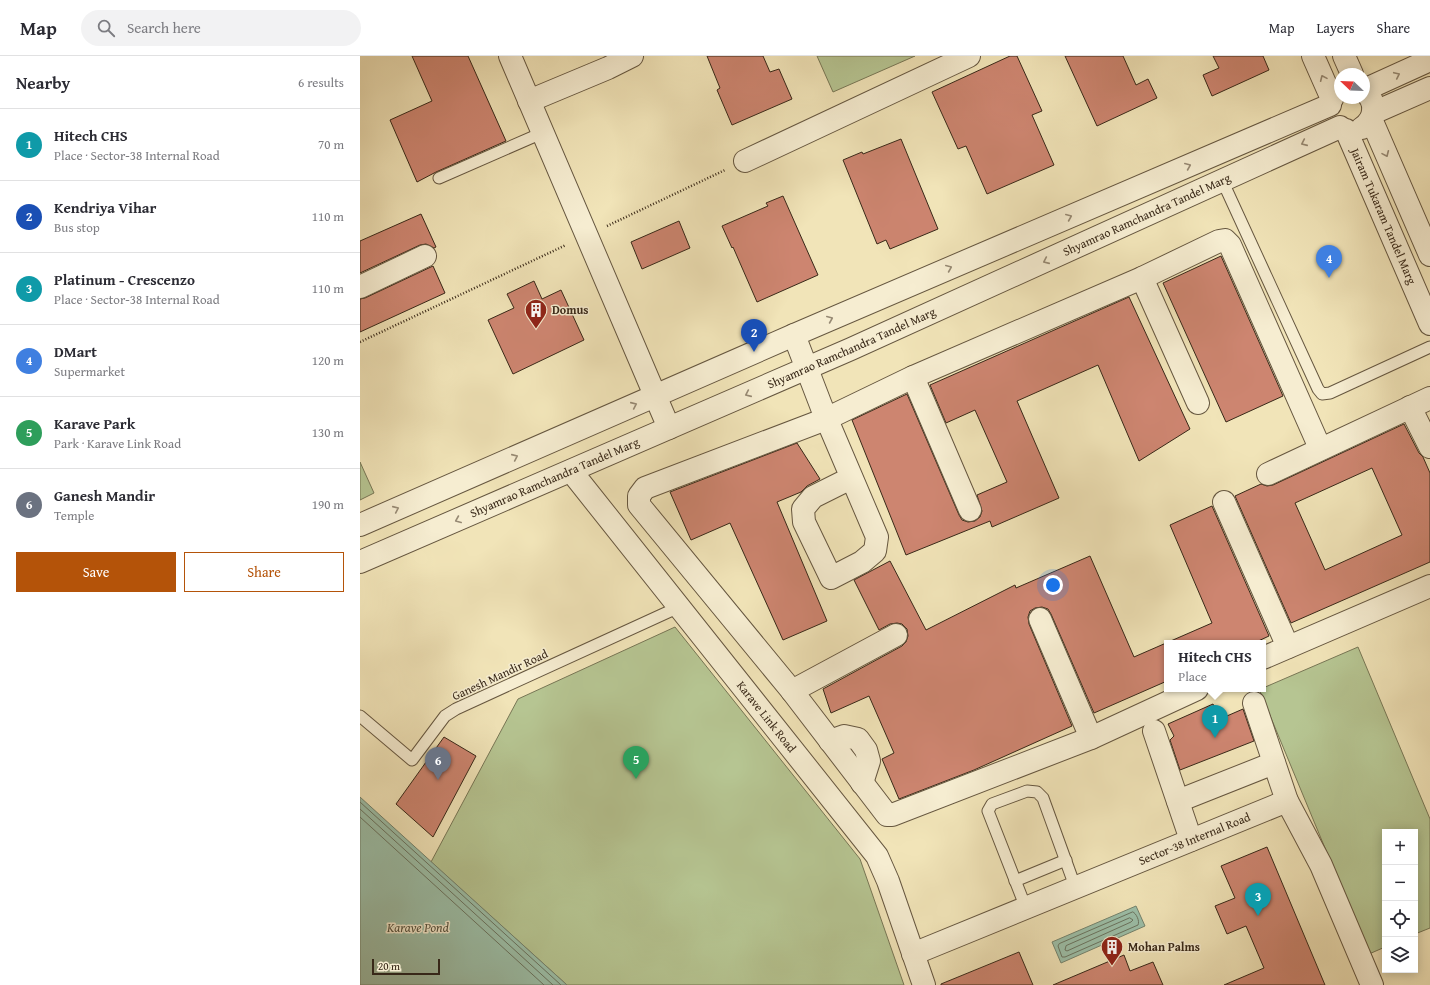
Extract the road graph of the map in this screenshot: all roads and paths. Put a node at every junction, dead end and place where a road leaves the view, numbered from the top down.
1 (510, 56) edge
2 (632, 56) edge
3 (969, 56) edge
4 (1313, 56) edge
5 (1344, 56) edge
6 (1430, 60) edge
7 (1349, 68) edge
8 (1370, 88) edge
9 (1430, 88) edge
10 (1370, 97) edge
11 (1334, 98) edge
12 (529, 101) junction
13 (1372, 116) junction
14 (1343, 128) junction
15 (542, 132) junction
16 (746, 161) joint
17 (439, 178) dead end
18 (1222, 180) junction
19 (586, 236) junction
20 (1430, 255) edge
21 (425, 256) dead end
22 (1142, 278) junction
23 (360, 287) edge
24 (1430, 324) edge
25 (794, 335) junction
26 (360, 342) edge
27 (1430, 347) edge
28 (807, 368) junction
29 (913, 377) junction
30 (655, 396) junction
31 (1430, 398) edge
32 (1198, 403) dead end
33 (1410, 406) junction
34 (826, 419) junction
35 (669, 428) junction
36 (1430, 447) edge
37 (1320, 448) junction
38 (571, 471) junction
39 (1268, 474) dead end
40 (851, 478) dead end
41 (1224, 502) dead end
42 (970, 510) dead end
43 (360, 525) edge
44 (360, 562) edge
45 (1430, 586) edge
46 (679, 607) junction
47 (1040, 619) dead end
48 (896, 635) dead end
49 (1288, 647) junction
50 (1266, 657) edge
51 (792, 691) junction
52 (1191, 692) edge
53 (1254, 702) dead end
54 (360, 716) edge
55 (1154, 731) dead end
56 (1091, 738) junction
57 (1274, 763) junction
58 (1178, 801) junction
59 (1287, 801) junction
60 (1191, 840) junction
61 (1066, 860) junction
62 (1015, 881) junction
63 (1076, 888) junction
64 (1026, 908) junction
65 (913, 954) junction
66 (924, 985) edge
67 (1372, 985) edge

1 - 12 street
2 - 12 street
3 - 16 street
11 -> 4 street
5 - 7 street
8 -> 6 street
9 - 13 street
10 - 13 street
11 - 14 street, Jairam Tukaram Tandel Marg
25 -> 11 street
12 - 15 street
13 - 14 street, Shyamrao Ramchandra Tandel Marg
13 -> 20 street
14 -> 18 street, Shyamrao Ramchandra Tandel Marg
14 - 24 street, Jairam Tukaram Tandel Marg
15 - 17 lane
15 - 19 street
16 - 19 path
18 - 27 lane
18 -> 28 street, Shyamrao Ramchandra Tandel Marg
19 - 26 path
19 - 30 street
21 - 23 street
22 - 29 street
22 - 32 street
22 - 37 street
25 - 28 street
25 - 30 street
28 - 34 street
28 -> 35 street, Shyamrao Ramchandra Tandel Marg
29 - 34 street
29 - 42 street
30 - 35 street
43 -> 30 street
31 - 33 street
33 - 36 street
33 - 37 street
34 - 40 street
34 - 51 street
35 - 38 street, Shyamrao Ramchandra Tandel Marg
37 - 39 street
38 -> 44 street, Shyamrao Ramchandra Tandel Marg
38 - 46 street, Karave Link Road
41 - 49 street
45 - 49 street
46 - 54 lane, Ganesh Mandir Road
46 - 65 street, Karave Link Road
47 - 56 street
48 - 51 street
49 - 50 street
51 - 56 street
52 - 56 street
53 - 57 street
55 - 58 street
57 - 58 street
57 - 59 street
58 - 60 street
59 - 60 street, Sector-38 Internal Road
59 - 67 street
60 - 63 street, Sector-38 Internal Road
61 - 62 lane
61 - 62 lane
61 - 63 lane
62 - 64 lane
63 - 64 street, Sector-38 Internal Road
64 - 65 street, Sector-38 Internal Road
65 - 66 street, Karave Link Road

